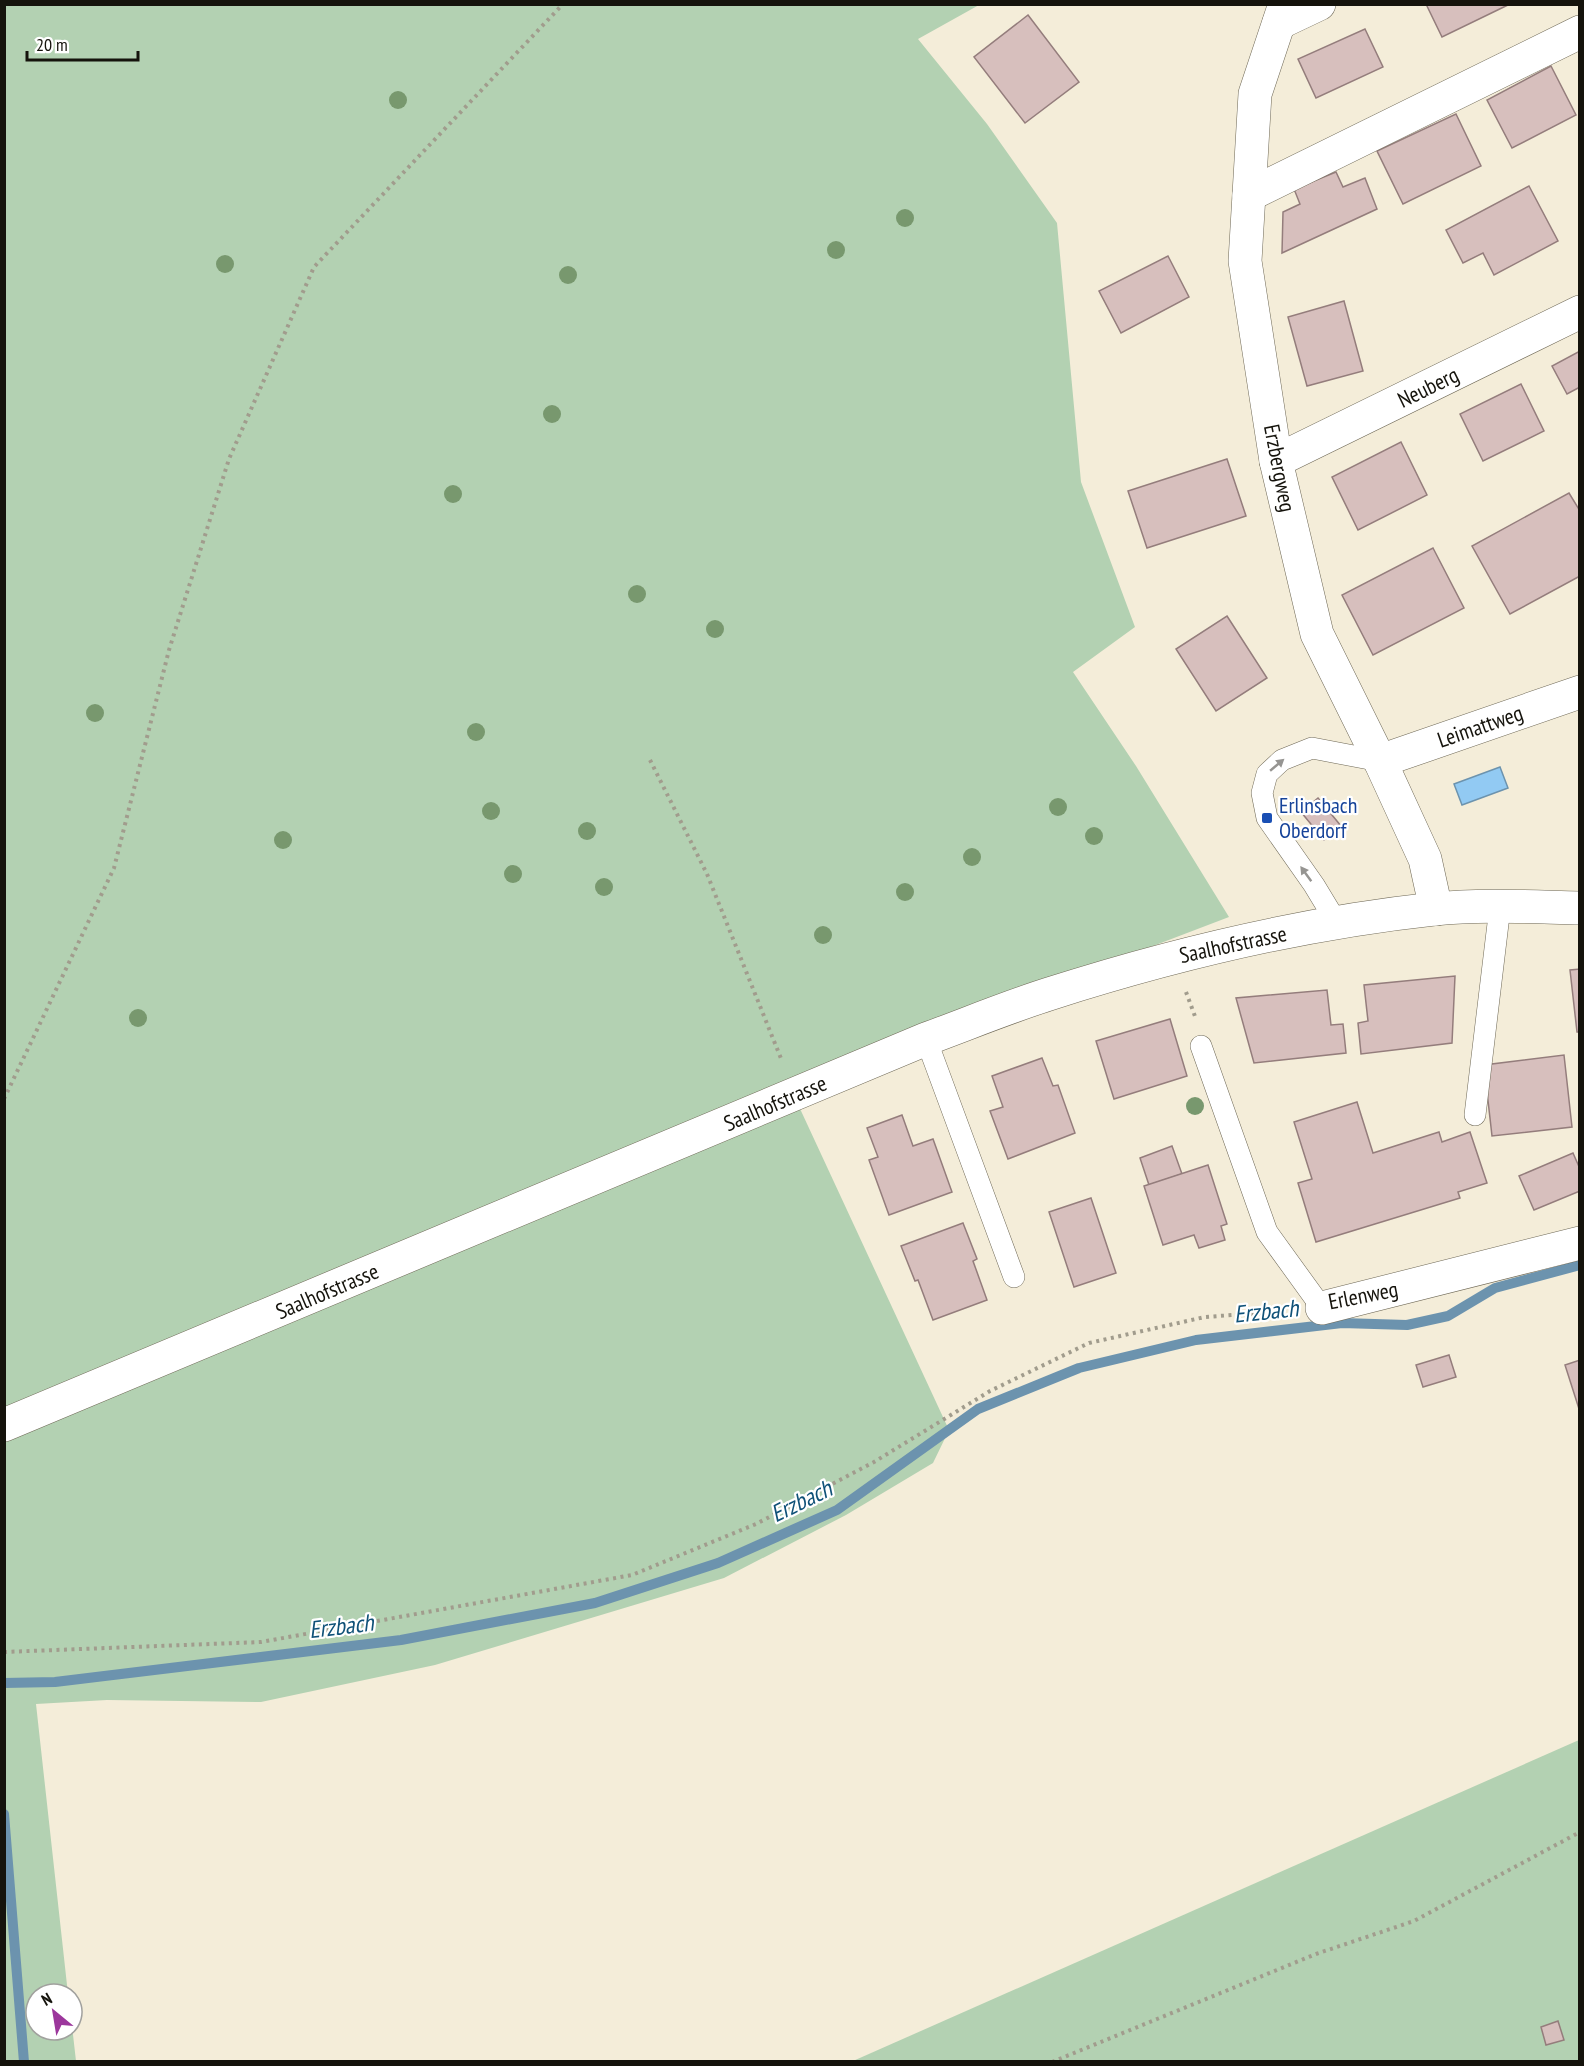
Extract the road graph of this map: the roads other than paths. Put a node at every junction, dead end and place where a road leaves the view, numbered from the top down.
1 (1319, 4) edge
2 (1282, 14) edge
3 (1580, 32) edge
4 (1249, 195) junction
5 (1580, 312) edge
6 (1276, 461) junction
7 (1580, 692) edge
8 (1380, 761) junction
9 (1500, 907) junction
10 (1580, 908) edge
11 (1436, 909) junction
12 (1337, 923) junction
13 (926, 1040) junction
14 (1201, 1046) road end
15 (1475, 1115) dead end
16 (1580, 1243) edge
17 (1014, 1277) dead end
18 (1322, 1308) joint
19 (4, 1425) edge

1 - 2 street
2 - 4 street, Erzbergweg
3 - 4 street
4 - 6 street, Erzbergweg
5 - 6 street, Neuberg
6 - 8 street, Erzbergweg
7 - 8 street, Leimattweg
8 - 11 street, Erzbergweg
12 -> 8 lane
9 - 10 street, Saalhofstrasse
9 - 11 street, Saalhofstrasse
9 - 15 lane
11 - 12 street, Saalhofstrasse
12 - 13 street, Saalhofstrasse
13 - 17 lane
13 - 19 street, Saalhofstrasse
14 - 18 lane, Erlenweg
16 - 18 street, Erlenweg

